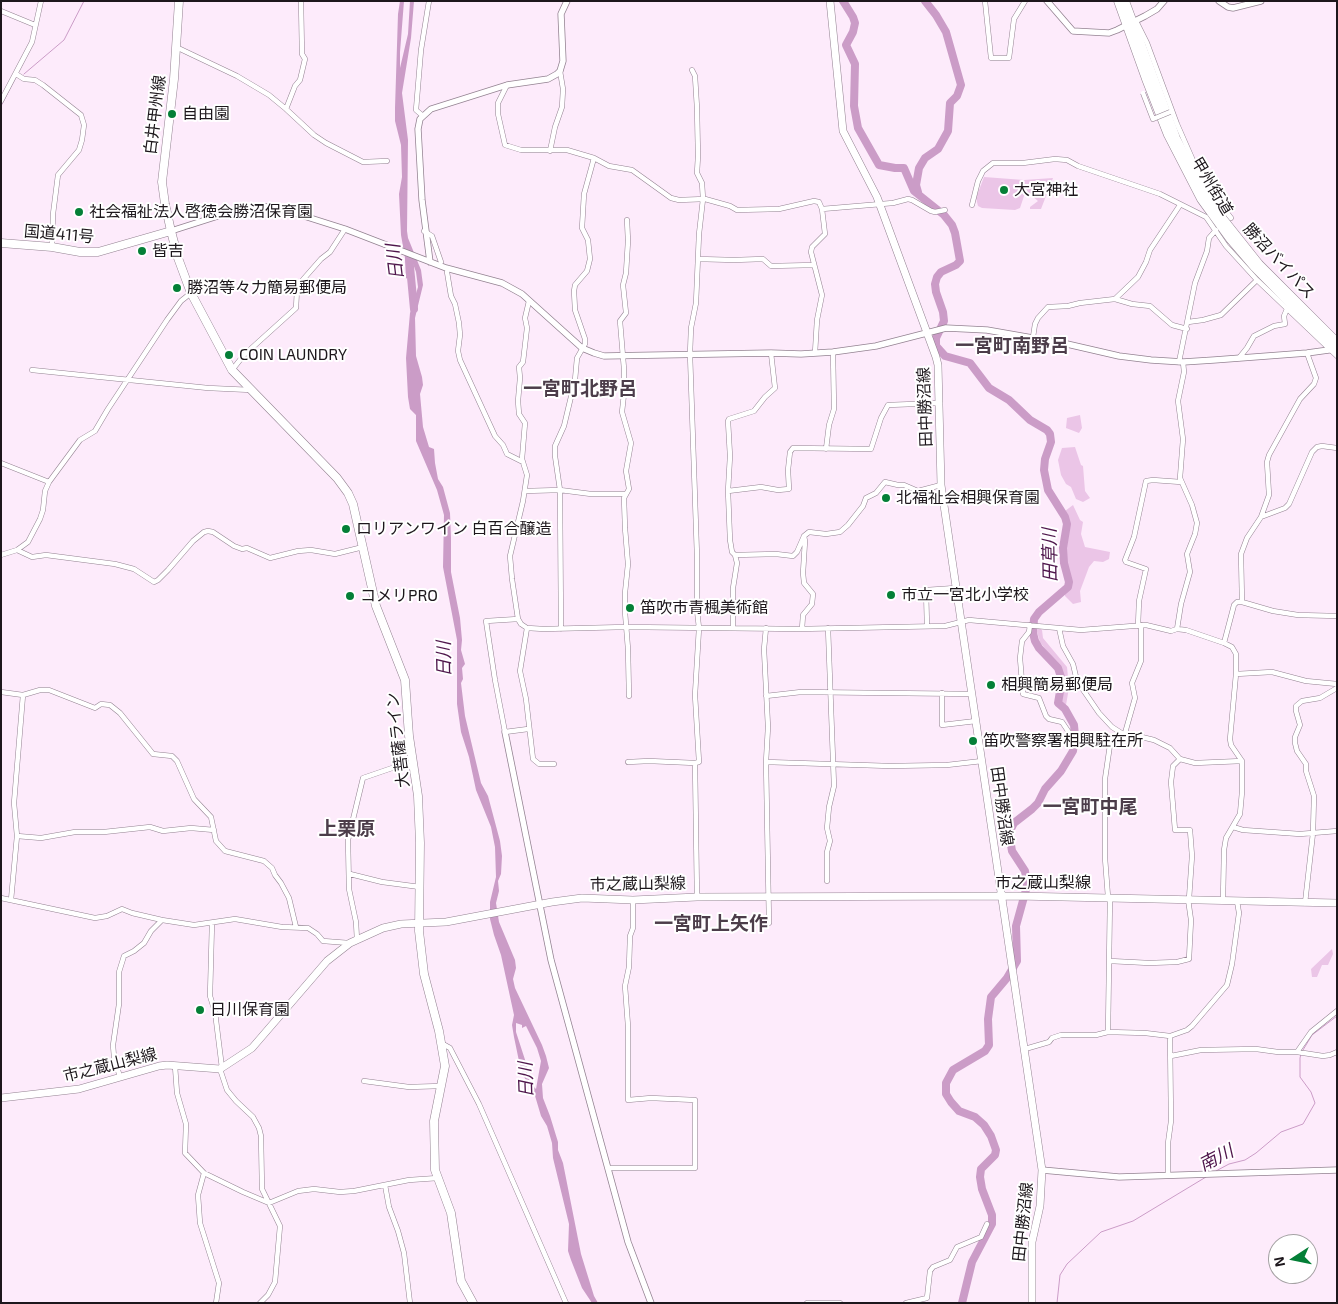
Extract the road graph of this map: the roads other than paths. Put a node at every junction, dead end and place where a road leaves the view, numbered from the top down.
1 (41, 1) edge
2 (179, 1) edge
3 (301, 1) edge
4 (429, 1) edge
5 (567, 1) edge
6 (830, 1) edge
7 (985, 1) edge
8 (1025, 1) edge
9 (1047, 1) edge
10 (1118, 1) edge
11 (1125, 1) edge
12 (1164, 1) edge
13 (1219, 1) edge
14 (1261, 1) edge
15 (1, 12) edge
16 (1132, 23) junction
17 (36, 25) junction
18 (176, 47) junction
19 (692, 70) dead end
20 (560, 71) junction
21 (16, 74) junction
22 (507, 85) junction
23 (1143, 93) dead end
24 (1, 102) edge
25 (286, 109) junction
26 (1171, 111) junction
27 (422, 116) junction
28 (550, 151) junction
29 (594, 158) junction
30 (387, 161) dead end
31 (703, 199) junction
32 (880, 203) junction
33 (1180, 205) junction
34 (972, 206) dead end
35 (822, 209) junction
36 (945, 210) dead end
37 (1231, 218) dead end
38 (627, 220) dead end
39 (345, 229) junction
40 (1216, 230) junction
41 (172, 231) junction
42 (424, 231) junction
43 (1, 243) edge
44 (52, 247) junction
45 (698, 259) junction
46 (427, 261) junction
47 (441, 262) dead end
48 (814, 265) junction
49 (447, 272) dead end
50 (1257, 280) junction
51 (191, 293) junction
52 (1116, 299) junction
53 (529, 301) junction
54 (1287, 310) junction
55 (1188, 322) junction
56 (1187, 329) junction
57 (927, 333) junction
58 (1033, 338) junction
59 (582, 348) junction
60 (1335, 350) edge
61 (833, 352) junction
62 (771, 353) junction
63 (815, 353) junction
64 (1307, 353) junction
65 (690, 354) junction
66 (622, 356) junction
67 (1238, 358) junction
68 (1181, 362) junction
69 (32, 370) dead end
70 (232, 370) junction
71 (127, 379) junction
72 (251, 390) junction
73 (940, 403) junction
74 (1337, 448) edge
75 (826, 449) junction
76 (523, 462) junction
77 (1, 463) edge
78 (49, 482) junction
79 (1181, 482) junction
80 (941, 485) junction
81 (560, 490) junction
82 (525, 491) junction
83 (728, 491) junction
84 (626, 494) junction
85 (1261, 517) junction
86 (804, 536) junction
87 (363, 546) junction
88 (17, 550) junction
89 (1, 555) edge
90 (735, 555) junction
91 (956, 588) junction
92 (1242, 602) junction
93 (1337, 616) edge
94 (518, 620) junction
95 (961, 622) junction
96 (1030, 625) junction
97 (1139, 625) junction
98 (927, 626) junction
99 (626, 627) junction
100 (527, 628) junction
101 (699, 628) junction
102 (733, 628) junction
103 (766, 628) junction
104 (828, 628) junction
105 (1059, 628) junction
106 (561, 629) junction
107 (802, 629) junction
108 (1177, 629) junction
109 (1224, 643) junction
110 (1236, 674) junction
111 (1337, 684) edge
112 (1337, 688) edge
113 (1, 692) edge
114 (832, 693) junction
115 (942, 693) junction
116 (972, 694) junction
117 (23, 695) junction
118 (629, 696) dead end
119 (766, 696) junction
120 (976, 721) junction
121 (528, 729) junction
122 (505, 732) junction
123 (1124, 734) junction
124 (1111, 738) junction
125 (1180, 759) junction
126 (982, 761) junction
127 (1242, 761) junction
128 (628, 762) dead end
129 (766, 762) junction
130 (695, 763) junction
131 (833, 763) junction
132 (554, 764) dead end
133 (414, 766) junction
134 (1233, 827) junction
135 (214, 830) junction
136 (1337, 831) edge
137 (1313, 834) junction
138 (16, 836) junction
139 (350, 874) junction
140 (827, 881) dead end
141 (420, 887) junction
142 (1002, 896) junction
143 (697, 897) junction
144 (1109, 897) junction
145 (1, 898) edge
146 (768, 898) junction
147 (1188, 899) junction
148 (11, 900) junction
149 (633, 900) junction
150 (1223, 900) junction
151 (1237, 901) junction
152 (1305, 903) junction
153 (1337, 903) edge
154 (539, 905) junction
155 (162, 920) junction
156 (419, 922) junction
157 (212, 923) junction
158 (769, 923) dead end
159 (296, 927) junction
160 (354, 941) junction
161 (1110, 961) junction
162 (1337, 1011) edge
163 (1108, 1032) junction
164 (1170, 1036) junction
165 (441, 1043) junction
166 (1025, 1049) junction
167 (1297, 1052) junction
168 (1337, 1052) edge
169 (1171, 1056) junction
170 (175, 1066) junction
171 (221, 1068) junction
172 (120, 1077) junction
173 (364, 1081) dead end
174 (441, 1086) junction
175 (1, 1098) edge
176 (608, 1168) junction
177 (1042, 1170) junction
178 (1337, 1170) edge
179 (204, 1173) junction
180 (1168, 1175) junction
181 (438, 1178) junction
182 (385, 1185) junction
183 (269, 1203) junction
184 (987, 1224) dead end
185 (471, 1302) edge
186 (216, 1303) edge
187 (260, 1303) edge
188 (410, 1303) edge
189 (566, 1303) edge
190 (651, 1303) edge
191 (806, 1303) edge
192 (840, 1303) edge
193 (906, 1303) edge
194 (1032, 1303) edge

1 - 17 street
2 - 18 main road, 白井甲州線
3 - 25 street
4 - 27 street
5 - 20 street
6 - 32 main road, 田中勝沼線
7 - 8 street
9 - 16 street
10 - 16 main road
11 - 16 main road, 勝沼バイパス
12 - 16 street
13 - 14 street
15 - 17 street
16 - 26 street
16 - 60 main road, 勝沼バイパス
17 - 21 street
18 - 25 street
18 - 41 main road, 白井甲州線
19 - 31 street
20 - 22 street
20 - 28 street
21 - 24 street
21 - 44 street
22 - 27 street
22 - 28 street
23 - 26 street, bridge
25 - 30 street
26 - 37 street
27 - 42 street
28 - 29 street
29 - 31 street
29 - 59 street
31 - 35 street
31 - 45 street
32 - 35 street
32 - 36 street
32 - 57 main road, 田中勝沼線
33 - 34 street
33 - 40 street
33 - 52 street
35 - 48 street
38 - 66 street
39 - 41 street
39 - 46 street
39 - 70 street
40 - 50 street
40 - 55 street
41 - 44 main road, 国道411号
41 - 51 main road, 大菩薩ライン
42 - 46 street
42 - 47 street
43 - 44 main road, 国道411号
45 - 48 street
45 - 65 street
46 - 53 street
48 - 63 street
49 - 76 street
50 - 54 street
50 - 55 street
51 - 70 main road, 大菩薩ライン
51 - 71 street
52 - 56 street
52 - 58 street
53 - 59 street
53 - 76 street
54 - 60 street
54 - 67 street
55 - 56 street
56 - 68 street
57 - 58 street
57 - 61 street
57 - 73 main road, 田中勝沼線
58 - 68 street
59 - 66 street
59 - 81 street
60 - 64 street
61 - 63 street
61 - 75 street
62 - 63 street
62 - 65 street
62 - 83 street
64 - 67 street
64 - 85 street
65 - 66 street
65 - 101 street
66 - 84 street
67 - 68 street
68 - 79 street
69 - 71 street
70 - 72 main road, 大菩薩ライン
71 - 72 street
71 - 78 street
72 - 87 main road, 大菩薩ライン
73 - 75 street
73 - 80 main road, 田中勝沼線
74 - 85 street
75 - 83 street
76 - 82 street
77 - 78 street
78 - 88 street
79 - 97 street
79 - 108 street
80 - 86 street
80 - 91 main road, 田中勝沼線
81 - 82 street
81 - 84 street
81 - 106 street
82 - 94 street
83 - 90 street
84 - 99 street
85 - 92 street
86 - 90 street
86 - 107 street
87 - 88 street
87 - 133 main road, 大菩薩ライン
88 - 89 street
90 - 102 street
91 - 95 main road, 田中勝沼線
91 - 98 street
92 - 93 street
92 - 109 street
94 - 100 street
94 - 122 street
95 - 96 street
95 - 98 street
95 - 116 main road, 田中勝沼線
96 - 105 street
96 - 124 street
97 - 105 street
97 - 108 street
97 - 123 street
98 - 104 street
99 - 101 street
99 - 106 street
99 - 118 street
100 - 106 street
100 - 121 street
101 - 102 street
101 - 130 street
102 - 103 street
103 - 107 street
103 - 119 street
104 - 107 street
104 - 114 street
105 - 123 street
108 - 109 street
109 - 110 street
110 - 111 street
110 - 127 street
112 - 137 street
113 - 117 street
114 - 115 street
114 - 119 street
114 - 131 street
115 - 116 street
115 - 120 street
116 - 120 main road, 田中勝沼線
117 - 135 street
117 - 138 street
119 - 129 street
120 - 126 main road, 田中勝沼線
121 - 122 street
121 - 132 street
122 - 154 street
123 - 124 street
123 - 125 street
124 - 144 street
125 - 127 street
125 - 147 street
126 - 131 street
126 - 142 main road, 田中勝沼線
127 - 134 street
128 - 130 street
129 - 131 street
129 - 146 street
130 - 143 street
131 - 140 street
133 - 139 street
133 - 141 main road, 大菩薩ライン
134 - 137 street
134 - 150 street
135 - 138 street
135 - 159 street
136 - 137 street
137 - 152 street
138 - 148 street
139 - 141 street
139 - 160 street
141 - 156 main road, 大菩薩ライン
142 - 144 main road, 市之蔵山梨線
142 - 146 main road, 市之蔵山梨線
142 - 166 main road, 田中勝沼線
143 - 146 main road, 市之蔵山梨線
143 - 149 main road, 市之蔵山梨線
144 - 147 main road, 市之蔵山梨線
144 - 161 street
145 - 148 street
146 - 158 street
147 - 150 main road, 市之蔵山梨線
147 - 161 street
148 - 155 street
149 - 154 main road, 市之蔵山梨線
149 - 176 street
150 - 151 main road, 市之蔵山梨線
151 - 152 main road, 市之蔵山梨線
151 - 164 street
152 - 153 main road, 市之蔵山梨線
154 - 156 main road, 市之蔵山梨線
154 - 176 street
155 - 157 street
155 - 172 street
156 - 160 main road, 市之蔵山梨線
156 - 165 main road, 大菩薩ライン
157 - 159 street
157 - 171 street
159 - 160 street
160 - 171 main road, 市之蔵山梨線
161 - 163 street
162 - 167 street
163 - 164 street
163 - 166 street
164 - 169 street
165 - 174 main road, 大菩薩ライン
165 - 189 street
166 - 177 main road, 田中勝沼線
167 - 168 street
167 - 169 street
169 - 180 street
170 - 171 main road, 市之蔵山梨線
170 - 172 main road, 市之蔵山梨線
170 - 179 street
171 - 183 street
172 - 175 main road, 市之蔵山梨線
173 - 174 street
174 - 181 main road, 大菩薩ライン
176 - 190 street
177 - 180 street
177 - 194 main road, 田中勝沼線
178 - 180 street
179 - 183 street
179 - 186 street
181 - 182 street
181 - 185 main road, 大菩薩ライン
182 - 183 street
182 - 188 street
183 - 187 street
184 - 193 street
191 - 192 street

